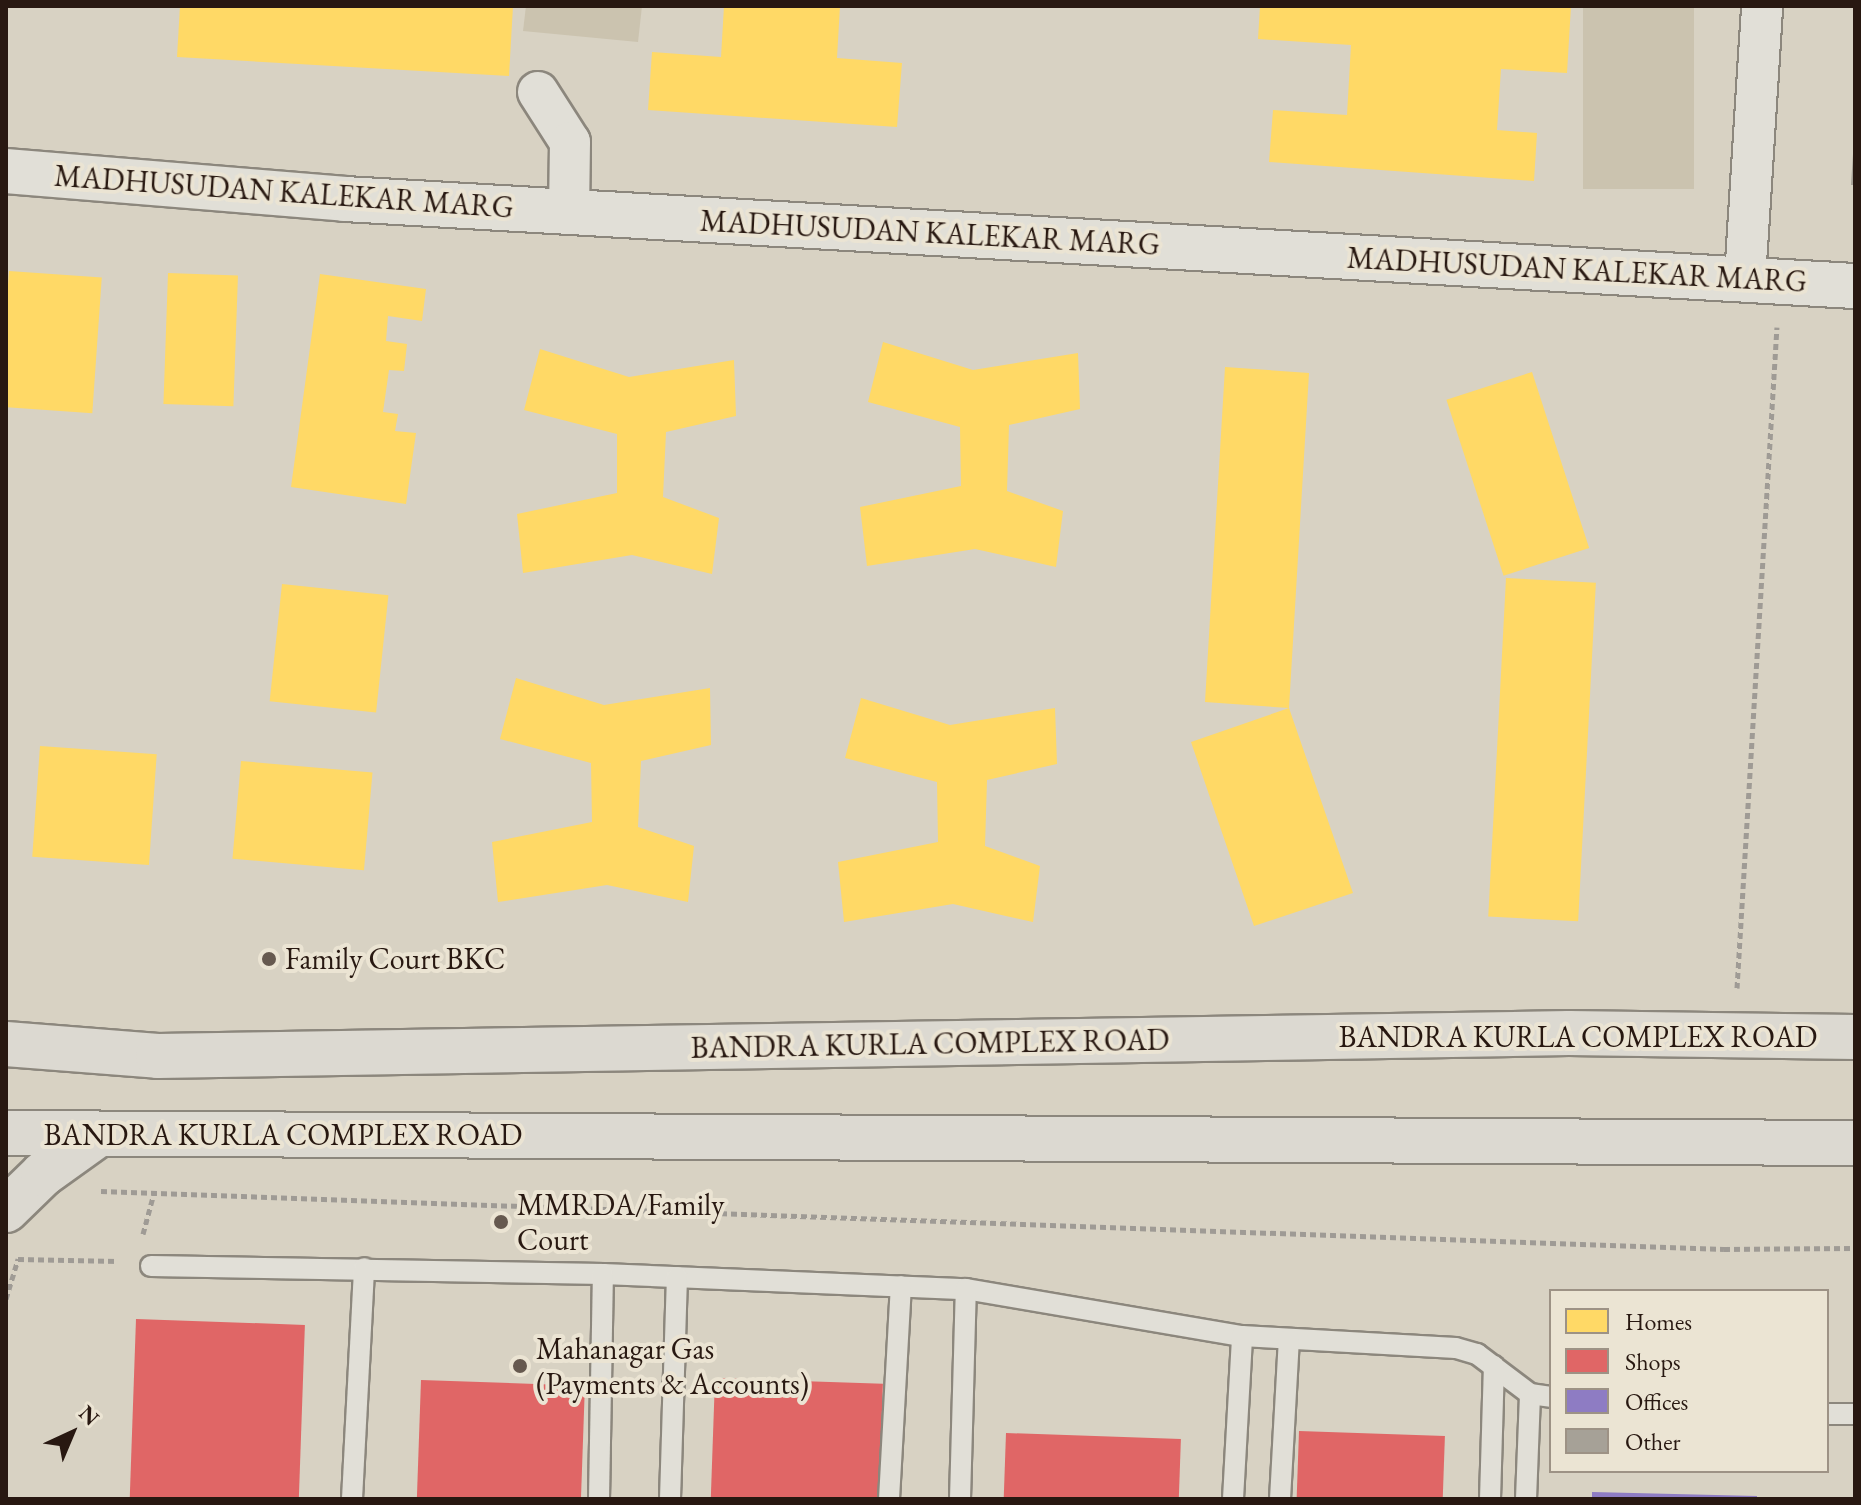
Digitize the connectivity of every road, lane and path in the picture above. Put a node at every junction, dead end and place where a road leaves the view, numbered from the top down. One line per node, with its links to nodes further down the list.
1 (1762, 6): 5 (street)
2 (538, 92): 4 (street)
3 (6, 171): 4 (street, MADHUSUDAN KALEKAR MARG)
4 (569, 212): 5 (street, MADHUSUDAN KALEKAR MARG)
5 (1762, 281): 6 (street, MADHUSUDAN KALEKAR MARG); 7 (path)
6 (1855, 286)
7 (1736, 998)
8 (1855, 1037): 9 (main road, BANDRA KURLA COMPLEX ROAD)
9 (6, 1044)
10 (6, 1133): 11 (main road, BANDRA KURLA COMPLEX ROAD)
11 (99, 1134): 12 (main road, BANDRA KURLA COMPLEX ROAD); 14 (main road)
12 (1855, 1143)
13 (154, 1193): 14 (path); 15 (path); 16 (path)
14 (16, 1199)
15 (139, 1248)
16 (1855, 1248)
17 (121, 1261): 24 (path)
18 (151, 1266): 19 (lane)
19 (364, 1268): 20 (lane); 31 (lane)
20 (603, 1274): 21 (lane); 32 (lane)
21 (677, 1277): 22 (lane); 33 (lane)
22 (901, 1286): 23 (lane); 34 (lane)
23 (966, 1289): 25 (lane); 35 (lane)
24 (6, 1299)
25 (1242, 1336): 26 (lane); 36 (lane)
26 (1289, 1339): 27 (lane); 37 (lane)
27 (1494, 1366): 28 (lane); 38 (lane)
28 (1541, 1396): 39 (lane)
29 (1829, 1414): 30 (lane)
30 (1855, 1414)
31 (352, 1499)
32 (599, 1499)
33 (670, 1499)
34 (889, 1499)
35 (960, 1499)
36 (1233, 1499)
37 (1280, 1499)
38 (1490, 1499)
39 (1526, 1499)

